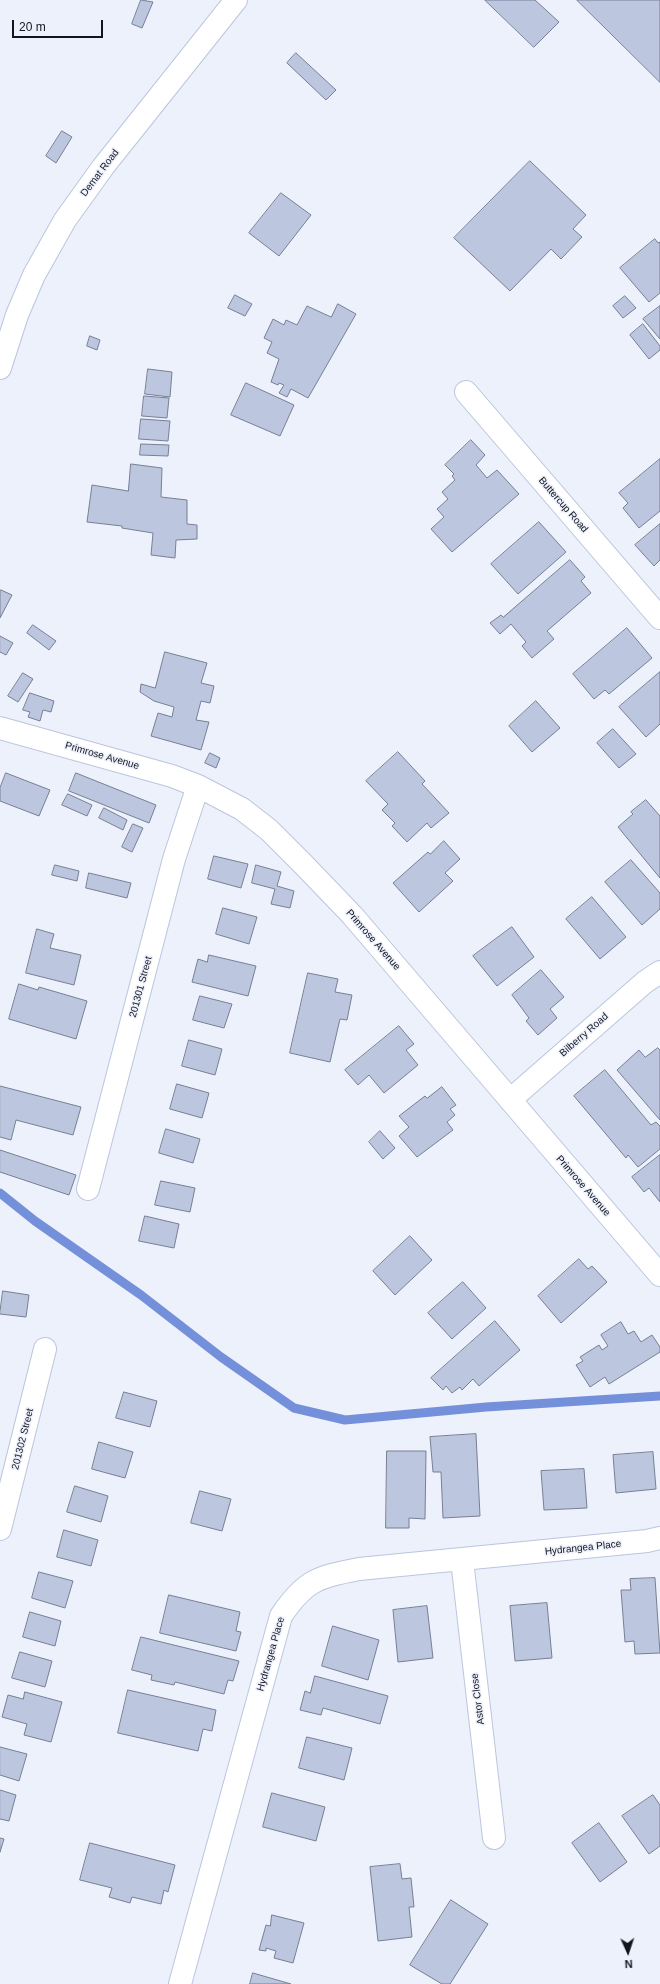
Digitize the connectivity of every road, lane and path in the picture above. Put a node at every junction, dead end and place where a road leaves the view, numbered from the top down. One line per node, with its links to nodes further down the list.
1 (236, 0): 2 (street, Demat Road)
2 (0, 368)
3 (466, 392): 4 (street, Buttercup Road)
4 (660, 618)
5 (0, 728): 6 (street, Primrose Avenue)
6 (198, 786): 8 (street, Primrose Avenue); 9 (street, 201301 Street)
7 (660, 972): 8 (street, Bilberry Road)
8 (510, 1100): 10 (street, Primrose Avenue)
9 (88, 1189)
10 (660, 1275)
11 (45, 1349): 12 (street, 201302 Street)
12 (0, 1529)
13 (660, 1538): 14 (street, Hydrangea Place)
14 (462, 1560): 15 (street, Astor Close); 16 (street, Hydrangea Place)
15 (494, 1838)
16 (180, 1984)

